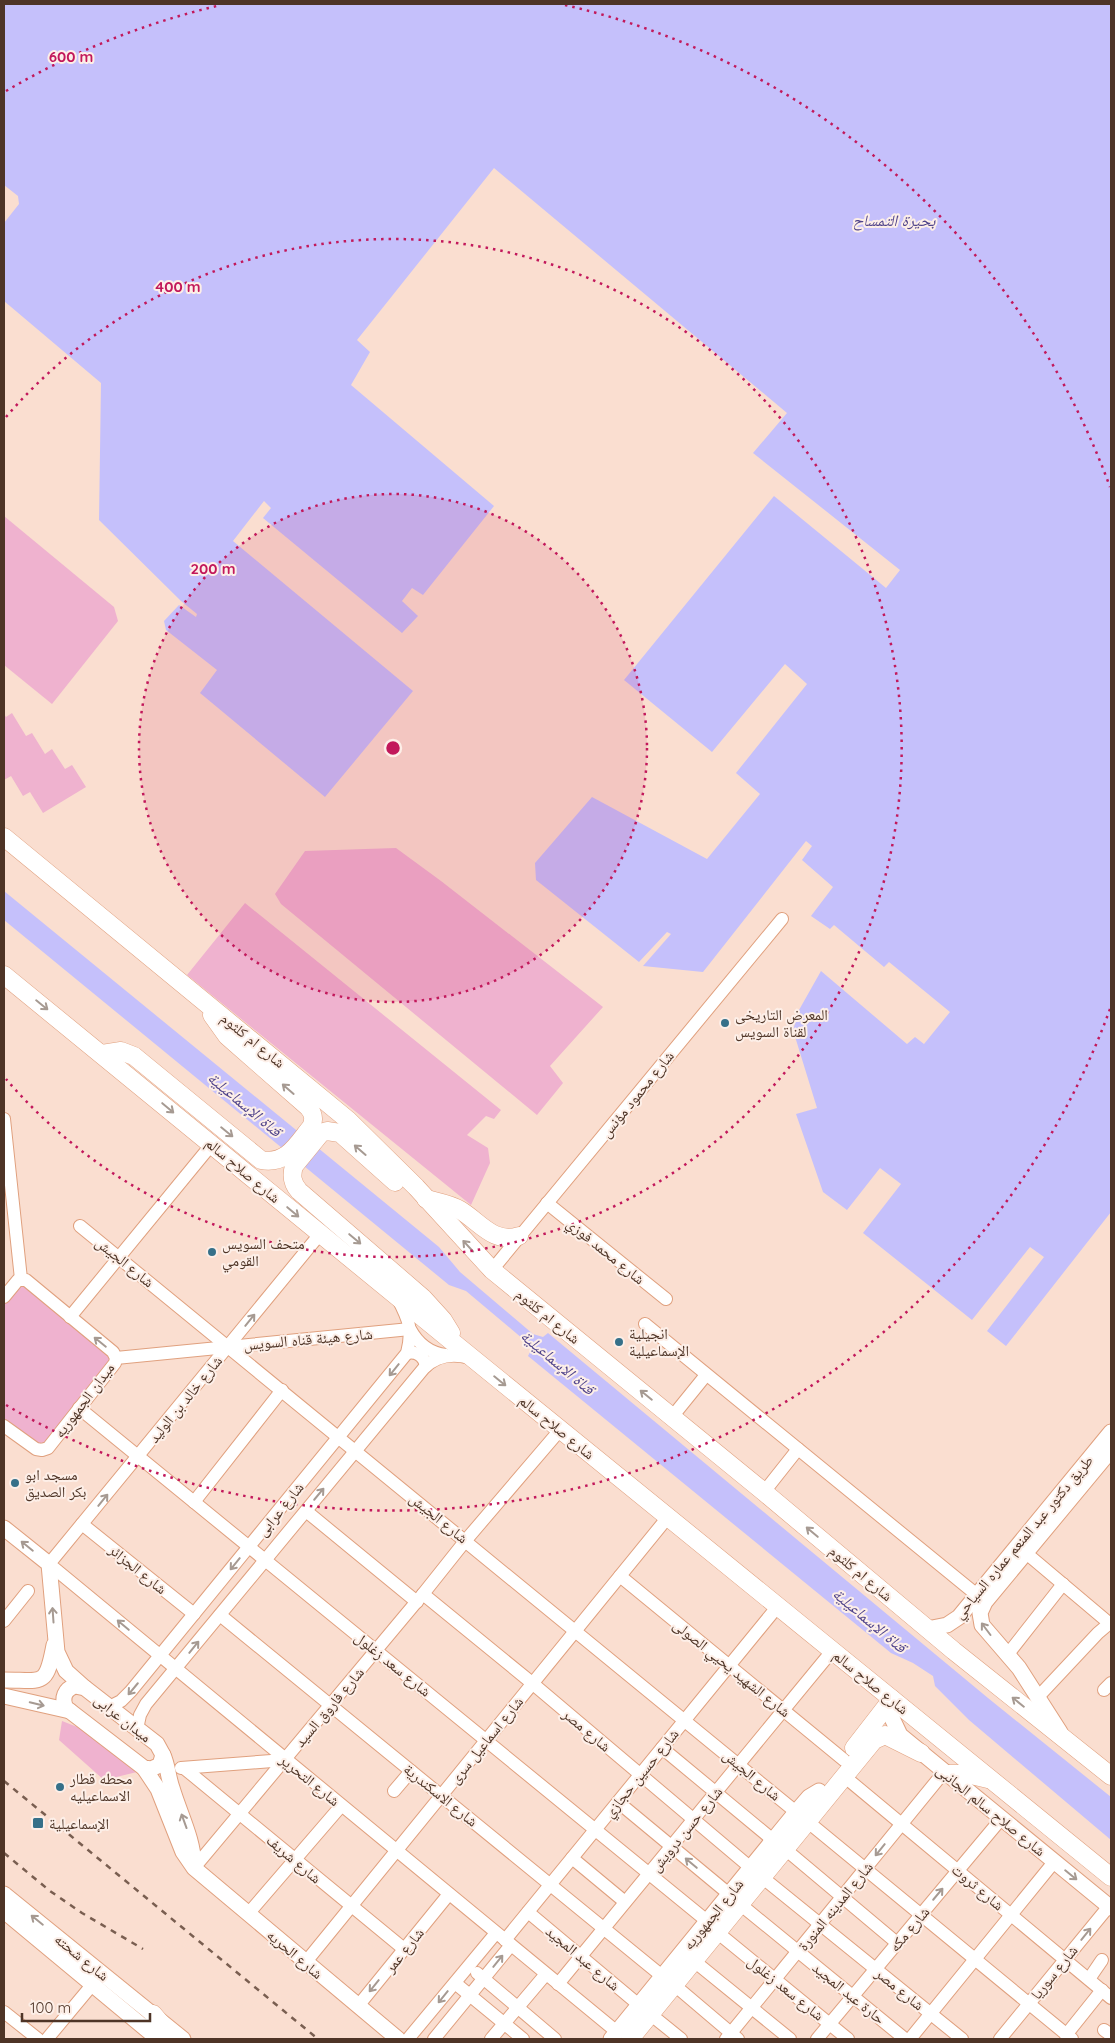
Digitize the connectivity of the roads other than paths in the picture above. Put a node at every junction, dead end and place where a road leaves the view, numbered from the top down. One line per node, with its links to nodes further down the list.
1 (4, 837): 4 (highway, شارع ام كلثوم)
2 (782, 919): 12 (street, شارع محمود مؤنس)
3 (6, 980): 5 (highway, شارع صلاح سالم, one-way to 5)
4 (207, 1003): 7 (highway, one-way to 4); 11 (highway, شارع ام كلثوم)
5 (102, 1054): 8 (highway, شارع صلاح سالم, one-way to 8); 9 (highway, one-way to 9)
6 (4, 1119): 10 (street)
7 (316, 1130): 9 (highway); 11 (highway, one-way to 7)
8 (212, 1144): 14 (highway, شارع صلاح سالم, one-way to 14); 16 (street)
9 (290, 1162): 27 (highway, one-way to 27)
10 (7, 1185): 18 (street)
11 (426, 1199): 15 (highway); 17 (highway, شارع ام كلثوم, one-way to 11)
12 (547, 1203): 15 (street, شارع محمود مؤنس); 21 (street, شارع محمد فوزي)
13 (80, 1226): 16 (street, شارع الجيش)
14 (320, 1234): 19 (highway, شارع صلاح سالم); 25 (street, شارع خالد بن الوليد, one-way to 14)
15 (519, 1236): 17 (street, شارع محمود مؤنس)
16 (119, 1258): 22 (street); 25 (street, شارع الجيش)
17 (492, 1270): 33 (highway, شارع ام كلثوم, one-way to 17)
18 (21, 1279): 20 (street); 22 (street, ميدان الجمهوريه)
19 (396, 1295): 24 (street); 27 (highway, شارع صلاح سالم)
20 (4, 1297)
21 (666, 1299)
22 (70, 1318): 28 (street, ميدان الجمهوريه, one-way to 22)
23 (645, 1324): 30 (street)
24 (410, 1329): 25 (street, شارع هيئة قناه السويس); 26 (street); 27 (street)
25 (228, 1347): 28 (street, شارع هيئة قناه السويس); 31 (street, شارع الجيش); 41 (street, شارع خالد بن الوليد)
26 (407, 1354): 29 (street); 37 (street, شارع عرابى, one-way to 37)
27 (460, 1354): 29 (street, شارع عرابى); 35 (highway, شارع صلاح سالم, one-way to 35)
28 (116, 1358): 32 (street, ميدان الجمهوريه)
29 (426, 1366): 39 (street, شارع عرابى)
30 (706, 1375): 33 (street); 38 (street)
31 (282, 1390): 37 (street, شارع الجيش); 43 (street)
32 (79, 1408): 34 (street, ميدان الجمهوريه); 41 (street, شارع سعد زغلول)
33 (672, 1417): 42 (highway, شارع ام كلثوم)
34 (4, 1426)
35 (560, 1430): 45 (highway, شارع صلاح سالم); 48 (street, شارع فاروق السيد)
36 (1111, 1432): 56 (main road, طريق دكتور عبد المنعم عماره السياحي)
37 (339, 1437): 39 (street, شارع الجيش); 49 (street, شارع عرابى)
38 (798, 1449): 42 (street); 56 (street)
39 (356, 1450): 44 (street, شارع عرابى, one-way to 39); 48 (street, شارع الجيش)
40 (1111, 1450): 50 (main road, طريق دكتور عبد المنعم عماره السياحي)
41 (138, 1456): 43 (street, شارع سعد زغلول); 46 (street, شارع خالد بن الوليد, one-way to 41)
42 (764, 1492): 63 (highway, شارع ام كلثوم, one-way to 42)
43 (194, 1502): 49 (street, شارع سعد زغلول)
44 (306, 1511): 51 (street, شارع عرابى); 57 (street, شارع مصر)
45 (668, 1517): 53 (street, شارع اسماعيل سرى); 58 (highway, شارع صلاح سالم)
46 (82, 1524): 52 (street, شارع خالد بن الوليد); 59 (street, شارع الجزائر)
47 (4, 1528): 52 (main road, شارع التحرير, one-way to 47)
48 (466, 1540): 57 (street, شارع فاروق السيد); 64 (street, شارع الجيش)
49 (249, 1547): 51 (street, شارع سعد زغلول); 59 (street, شارع عرابى, one-way to 59)
50 (1026, 1553): 54 (street); 68 (main road, طريق دكتور عبد المنعم عماره السياحي, one-way to 50)
51 (265, 1560): 60 (street, شارع عرابى); 66 (street, شارع سعد زغلول)
52 (49, 1564): 65 (main road, one-way to 52); 69 (street, شارع التحرير, one-way to 52)
53 (620, 1576): 64 (street, شارع اسماعيل سرى); 70 (street, شارع الشهيد يحيي الصولى)
54 (1063, 1584): 62 (street); 68 (street)
55 (28, 1591): 61 (street)
56 (977, 1595): 63 (main road, طريق دكتور عبد المنعم عماره السياحي)
57 (420, 1598): 66 (street, شارع فاروق السيد); 73 (street, شارع مصر)
58 (778, 1606): 67 (highway, شارع صلاح سالم); 70 (street, شارع حسين حجازي)
59 (194, 1614): 69 (street, شارع عرابى)
60 (220, 1615): 71 (street, شارع عرابى, one-way to 60); 78 (street, شارع الاسكندرية)
61 (4, 1619)
62 (1110, 1623): 76 (street)
63 (927, 1629): 85 (highway, شارع ام كلثوم, one-way to 63)
64 (576, 1630): 73 (street, شارع اسماعيل سرى); 82 (street, شارع الجيش)
65 (55, 1641): 72 (main road); 74 (main road)
66 (376, 1651): 78 (street, شارع فاروق السيد); 84 (street, شارع سعد زغلول)
67 (832, 1651): 77 (highway, شارع صلاح سالم); 80 (street, شارع حسن درويش)
68 (1008, 1654): 76 (main road, طريق دكتور عبد المنعم عماره السياحي)
69 (160, 1656): 71 (street, شارع التحرير); 79 (street, شارع عرابى, one-way to 79)
70 (729, 1666): 80 (street, شارع الشهيد يحيي الصولى); 82 (street, شارع حسين حجازي)
71 (175, 1669): 83 (street, شارع عرابى); 88 (street, شارع التحرير)
72 (4, 1680)
73 (532, 1683): 84 (street, شارع اسماعيل سرى); 96 (street, شارع مصر)
74 (84, 1688): 79 (main road, ميدان عرابى); 81 (main road, ميدان عرابى)
75 (4, 1696): 81 (main road, one-way to 81)
76 (1038, 1697): 85 (main road, طريق دكتور عبد المنعم عماره السياحي)
77 (892, 1699): 87 (main road, شارع صلاح سالم الجانبى); 93 (highway, شارع الجمهوريه); 98 (highway, شارع صلاح سالم)
78 (331, 1706): 88 (street, شارع فاروق السيد); 94 (street, شارع الاسكندرية)
79 (109, 1707): 83 (main road, ميدان عرابى)
80 (783, 1710): 90 (street, شارع حسن درويش); 93 (street, شارع الشهيد يحيي الصولى)
81 (70, 1711): 91 (main road, ميدان عرابى)
82 (685, 1720): 86 (street, شارع حسين حجازي); 90 (street, شارع الجيش)
83 (137, 1729): 89 (main road, ميدان عرابى)
84 (486, 1740): 102 (street, شارع اسماعيل سرى); 111 (street, شارع سعد زغلول)
85 (1064, 1740): 97 (highway, شارع ام كلثوم)
86 (662, 1748): 96 (street, شارع حسين حجازي); 100 (street)
87 (921, 1753): 93 (highway, شارع الجمهوريه); 95 (main road, شارع صلاح سالم الجانبى)
88 (285, 1760): 92 (street); 104 (street, شارع التحرير); 106 (street, شارع فاروق السيد)
89 (166, 1762): 91 (main road, ميدان عرابى); 92 (street); 119 (main road, one-way to 89)
90 (739, 1764): 100 (street, شارع حسن درويش); 105 (street, شارع الجيش)
91 (144, 1768): 119 (main road, شارع الحريه)
92 (184, 1768): 106 (street, شارع شريف)
93 (844, 1768): 101 (highway, شارع الجمهوريه); 109 (street, شارع ثروت)
94 (411, 1771): 99 (street); 102 (street, شارع الاسكندرية)
95 (946, 1773): 98 (highway); 107 (main road, شارع صلاح سالم الجانبى); 109 (street, شارع المدينه المنورة)
96 (640, 1775): 103 (street, شارع حسين حجازي); 108 (street, شارع مصر)
97 (1111, 1776)
98 (994, 1782): 124 (highway, شارع صلاح سالم)
99 (394, 1791)
100 (716, 1793): 108 (street, شارع حسن درويش); 112 (street)
101 (823, 1794): 105 (main road, شارع الجمهوريه); 110 (main road, شارع الجمهوريه); 178 (highway, شارع الجمهوريه)
102 (441, 1795): 114 (street, شارع اسماعيل سرى); 126 (street, شارع الاسكندرية)
103 (618, 1802): 111 (street, شارع حسين حجازي); 113 (street)
104 (341, 1806): 114 (street, شارع التحرير); 117 (street)
105 (796, 1812): 112 (main road, شارع الجمهوريه)
106 (239, 1813): 117 (street, شارع شريف); 119 (street, شارع فاروق السيد)
107 (1001, 1818): 118 (main road, شارع صلاح سالم الجانبى); 122 (street, شارع مكه)
108 (693, 1820): 113 (street, شارع حسن درويش); 120 (street, شارع مصر)
109 (902, 1824): 121 (street, شارع المدينه المنورة, one-way to 121); 122 (street, شارع ثروت)
110 (813, 1826): 115 (main road, شارع الجمهوريه); 121 (street)
111 (595, 1829): 116 (street, شارع حسين حجازي); 123 (street, شارع سعد زغلول)
112 (773, 1840): 120 (main road, شارع الجمهوريه)
113 (671, 1846): 123 (street, شارع حسن درويش); 128 (street, one-way to 113)
114 (396, 1851): 127 (street, شارع التحرير); 132 (street, شارع اسماعيل سرى)
115 (791, 1854): 125 (main road, شارع الجمهوريه); 129 (street)
116 (572, 1858): 126 (street, شارع حسين حجازي); 130 (street)
117 (295, 1859): 132 (street, شارع شريف); 136 (street)
118 (1054, 1862): 133 (main road, شارع صلاح سالم الجانبى, one-way to 133); 138 (street)
119 (194, 1868): 136 (main road, شارع الحريه)
120 (751, 1868): 128 (main road, شارع الجمهوريه)
121 (865, 1869): 129 (street, شارع المدينه المنورة); 137 (street)
122 (958, 1871): 137 (street, شارع مكه, one-way to 122); 138 (street, شارع ثروت)
123 (649, 1873): 130 (street, شارع حسن درويش); 139 (street, شارع سعد زغلول)
124 (1111, 1877)
125 (768, 1882): 134 (main road, شارع الجمهوريه); 140 (street, شارع مصر)
126 (550, 1884): 135 (street, شارع حسين حجازي); 141 (street, شارع الاسكندرية)
127 (449, 1894): 143 (street, شارع التحرير); 145 (street, شارع عمر)
128 (729, 1894): 139 (main road, شارع الجمهوريه)
129 (842, 1897): 140 (street, شارع المدينه المنورة); 144 (street)
130 (625, 1902): 141 (street, شارع حسن درويش)
131 (6, 1904): 162 (main road, شارع شحته); 173 (main road, شارع شحته, one-way to 131)
132 (351, 1906): 145 (street, شارع شريف); 151 (street, شارع اسماعيل سرى)
133 (1110, 1907): 148 (street, شارع سوريا, one-way to 133)
134 (746, 1910): 142 (main road, شارع الجمهوريه); 146 (street, حارة عبد المجيد)
135 (528, 1912): 143 (street, شارع حسين حجازي); 147 (street, شارع عبد المجيد)
136 (248, 1914): 151 (main road, شارع الحريه)
137 (921, 1915): 144 (street, شارع مكه); 149 (street)
138 (1011, 1915): 148 (street, شارع ثروت); 149 (street)
139 (707, 1921): 156 (main road, شارع الجمهوريه)
140 (820, 1924): 146 (street, شارع المدينه المنورة); 154 (street, شارع مصر)
141 (604, 1928): 147 (street, شارع حسن درويش); 156 (street, شارع الاسكندرية)
142 (723, 1937): 152 (main road, شارع الجمهوريه); 158 (street, شارع سعد زغلول)
143 (504, 1939): 153 (street, شارع حسين حجازي); 155 (street, شارع التحرير); 157 (street, شارع حسين حجازي, one-way to 143)
144 (897, 1943): 154 (street, شارع مكه)
145 (404, 1949): 169 (street, شارع عمر, one-way to 169)
146 (798, 1952): 158 (street, شارع المدينه المنورة); 166 (street, حارة عبد المجيد)
147 (581, 1956): 161 (street, شارع حسن درويش); 168 (street, شارع عبد المجيد)
148 (1065, 1959): 159 (street, شارع ثروت); 167 (street, شارع سوريا)
149 (975, 1960): 167 (street); 174 (street)
150 (1102, 1960): 159 (street)
151 (305, 1963): 169 (main road, شارع الحريه)
152 (699, 1965): 163 (main road, شارع الجمهوريه); 171 (street)
153 (468, 1966): 157 (street); 160 (street, شارع حسين حجازي)
154 (876, 1969): 166 (street, شارع مكه); 174 (street, شارع مصر)
155 (546, 1974): 161 (street, شارع التحرير); 170 (street)
156 (662, 1976): 168 (main road, شارع الجمهوريه)
157 (483, 1978): 165 (street, شارع حسين حجازي); 170 (street)
158 (775, 1979): 171 (street, شارع المدينه المنورة); 177 (street, شارع سعد زغلول)
159 (1089, 1979): 164 (street, شارع ثروت)
160 (455, 1983): 165 (street); 188 (street, شارع حسين حجازي, one-way to 188)
161 (558, 1984): 178 (street, شارع التحرير)
162 (92, 1985): 183 (street); 184 (main road, شارع شحته)
163 (679, 1989): 175 (main road, شارع الجمهوريه); 179 (street)
164 (1107, 1994): 181 (street)
165 (470, 1995): 176 (street); 189 (street, شارع حسين حجازي)
166 (853, 1997): 177 (street, شارع مكه); 198 (street, حارة عبد المجيد)
167 (1029, 2004): 180 (street, شارع سوريا); 181 (street)
168 (639, 2005): 178 (main road, شارع الجمهوريه)
169 (358, 2006): 187 (main road, شارع الحريه)
170 (518, 2008): 176 (street); 192 (street)
171 (752, 2008): 179 (street, شارع المدينه المنورة); 195 (street)
172 (4, 2012): 182 (street)
173 (153, 2014): 185 (highway); 186 (main road, شارع شحته)
174 (931, 2014): 199 (street); 200 (street, شارع مصر)
175 (655, 2018): 193 (main road, شارع الجمهوريه); 194 (street)
176 (504, 2024): 190 (street); 191 (street)
177 (830, 2024): 196 (street, شارع مكه); 197 (street, شارع سعد زغلول)
178 (619, 2037)
179 (732, 2037)
180 (1005, 2037)
181 (1069, 2037)
182 (38, 2039)
183 (46, 2039)
184 (158, 2039)
185 (174, 2039)
186 (183, 2039)
187 (398, 2039)
188 (408, 2039)
189 (434, 2039)
190 (492, 2039)
191 (523, 2039)
192 (555, 2039)
193 (637, 2039)
194 (681, 2039)
195 (790, 2039)
196 (817, 2039)
197 (848, 2039)
198 (905, 2039)
199 (910, 2039)
200 (962, 2039)

